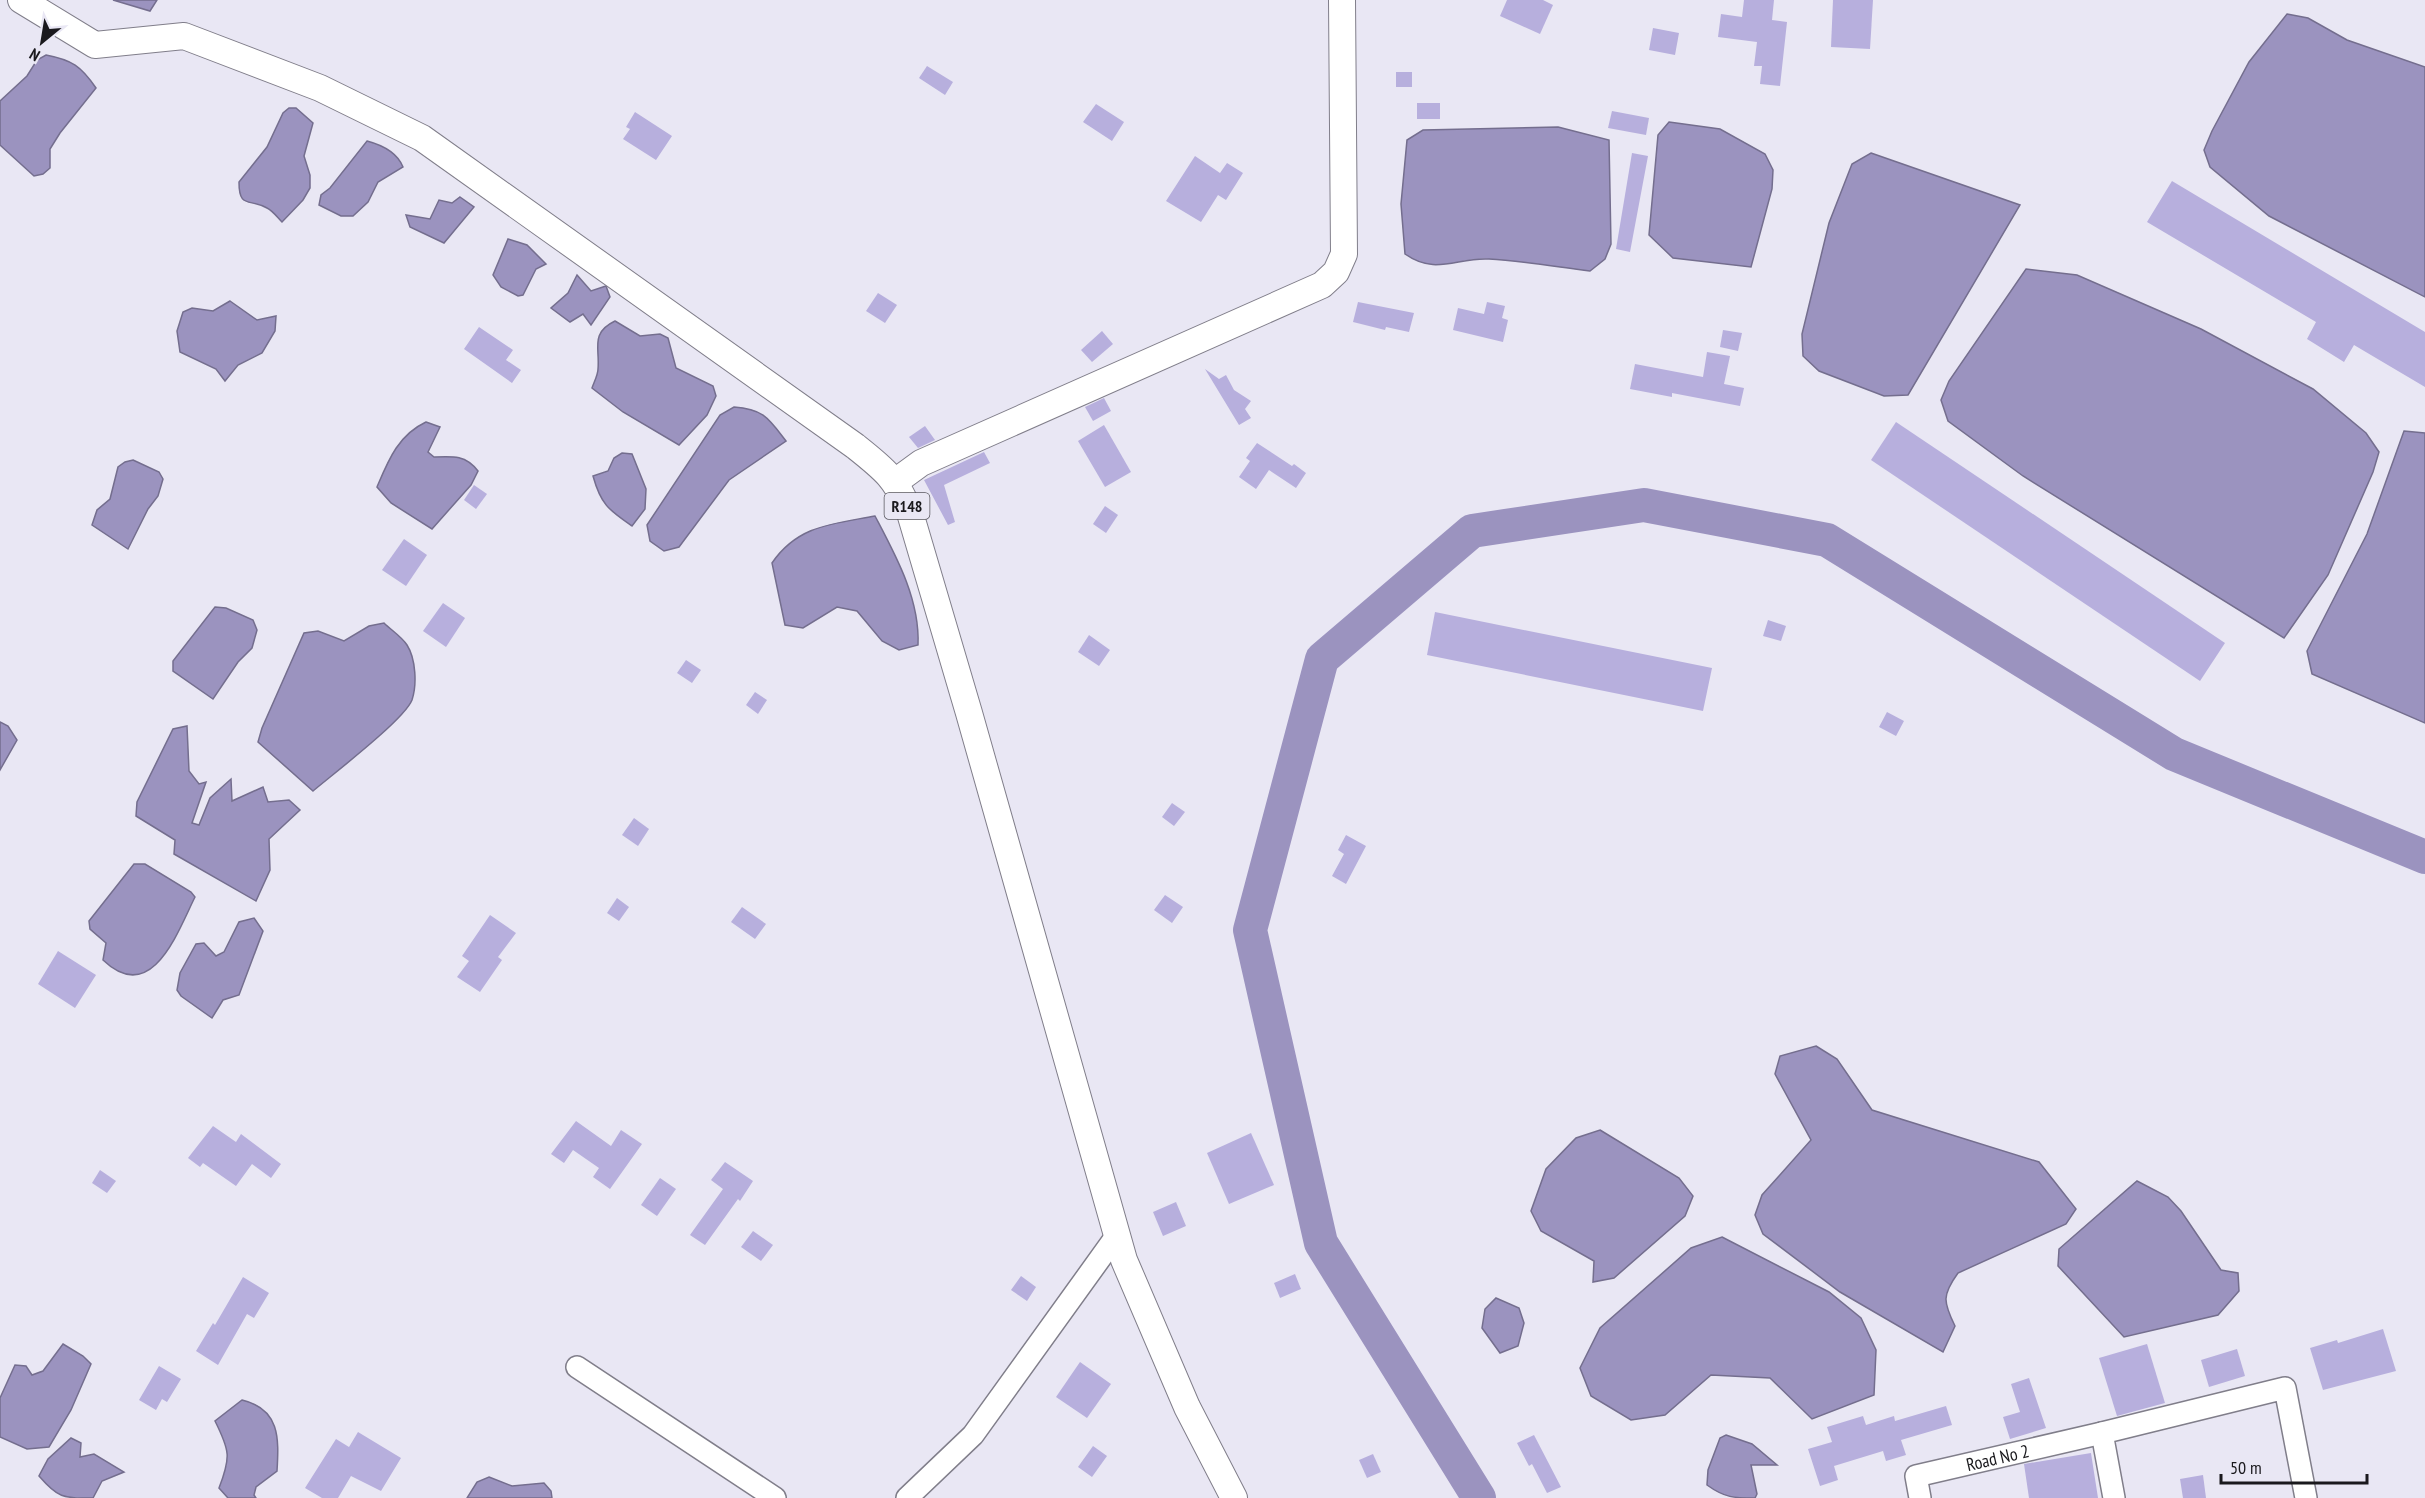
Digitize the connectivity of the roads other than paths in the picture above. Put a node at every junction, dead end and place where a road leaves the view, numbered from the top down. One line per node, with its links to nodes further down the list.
1 (21, 0): 3 (main road, R148)
2 (1342, 0): 3 (main road)
3 (895, 482): 4 (main road, R148)
4 (1117, 1235): 8 (street); 9 (main road, R148)
5 (578, 1367): 7 (street)
6 (2102, 1433): 10 (street, Road No 2); 11 (street); 12 (street)
7 (775, 1498)
8 (907, 1498)
9 (1234, 1498)
10 (1920, 1498)
11 (2115, 1498)
12 (2306, 1498)

